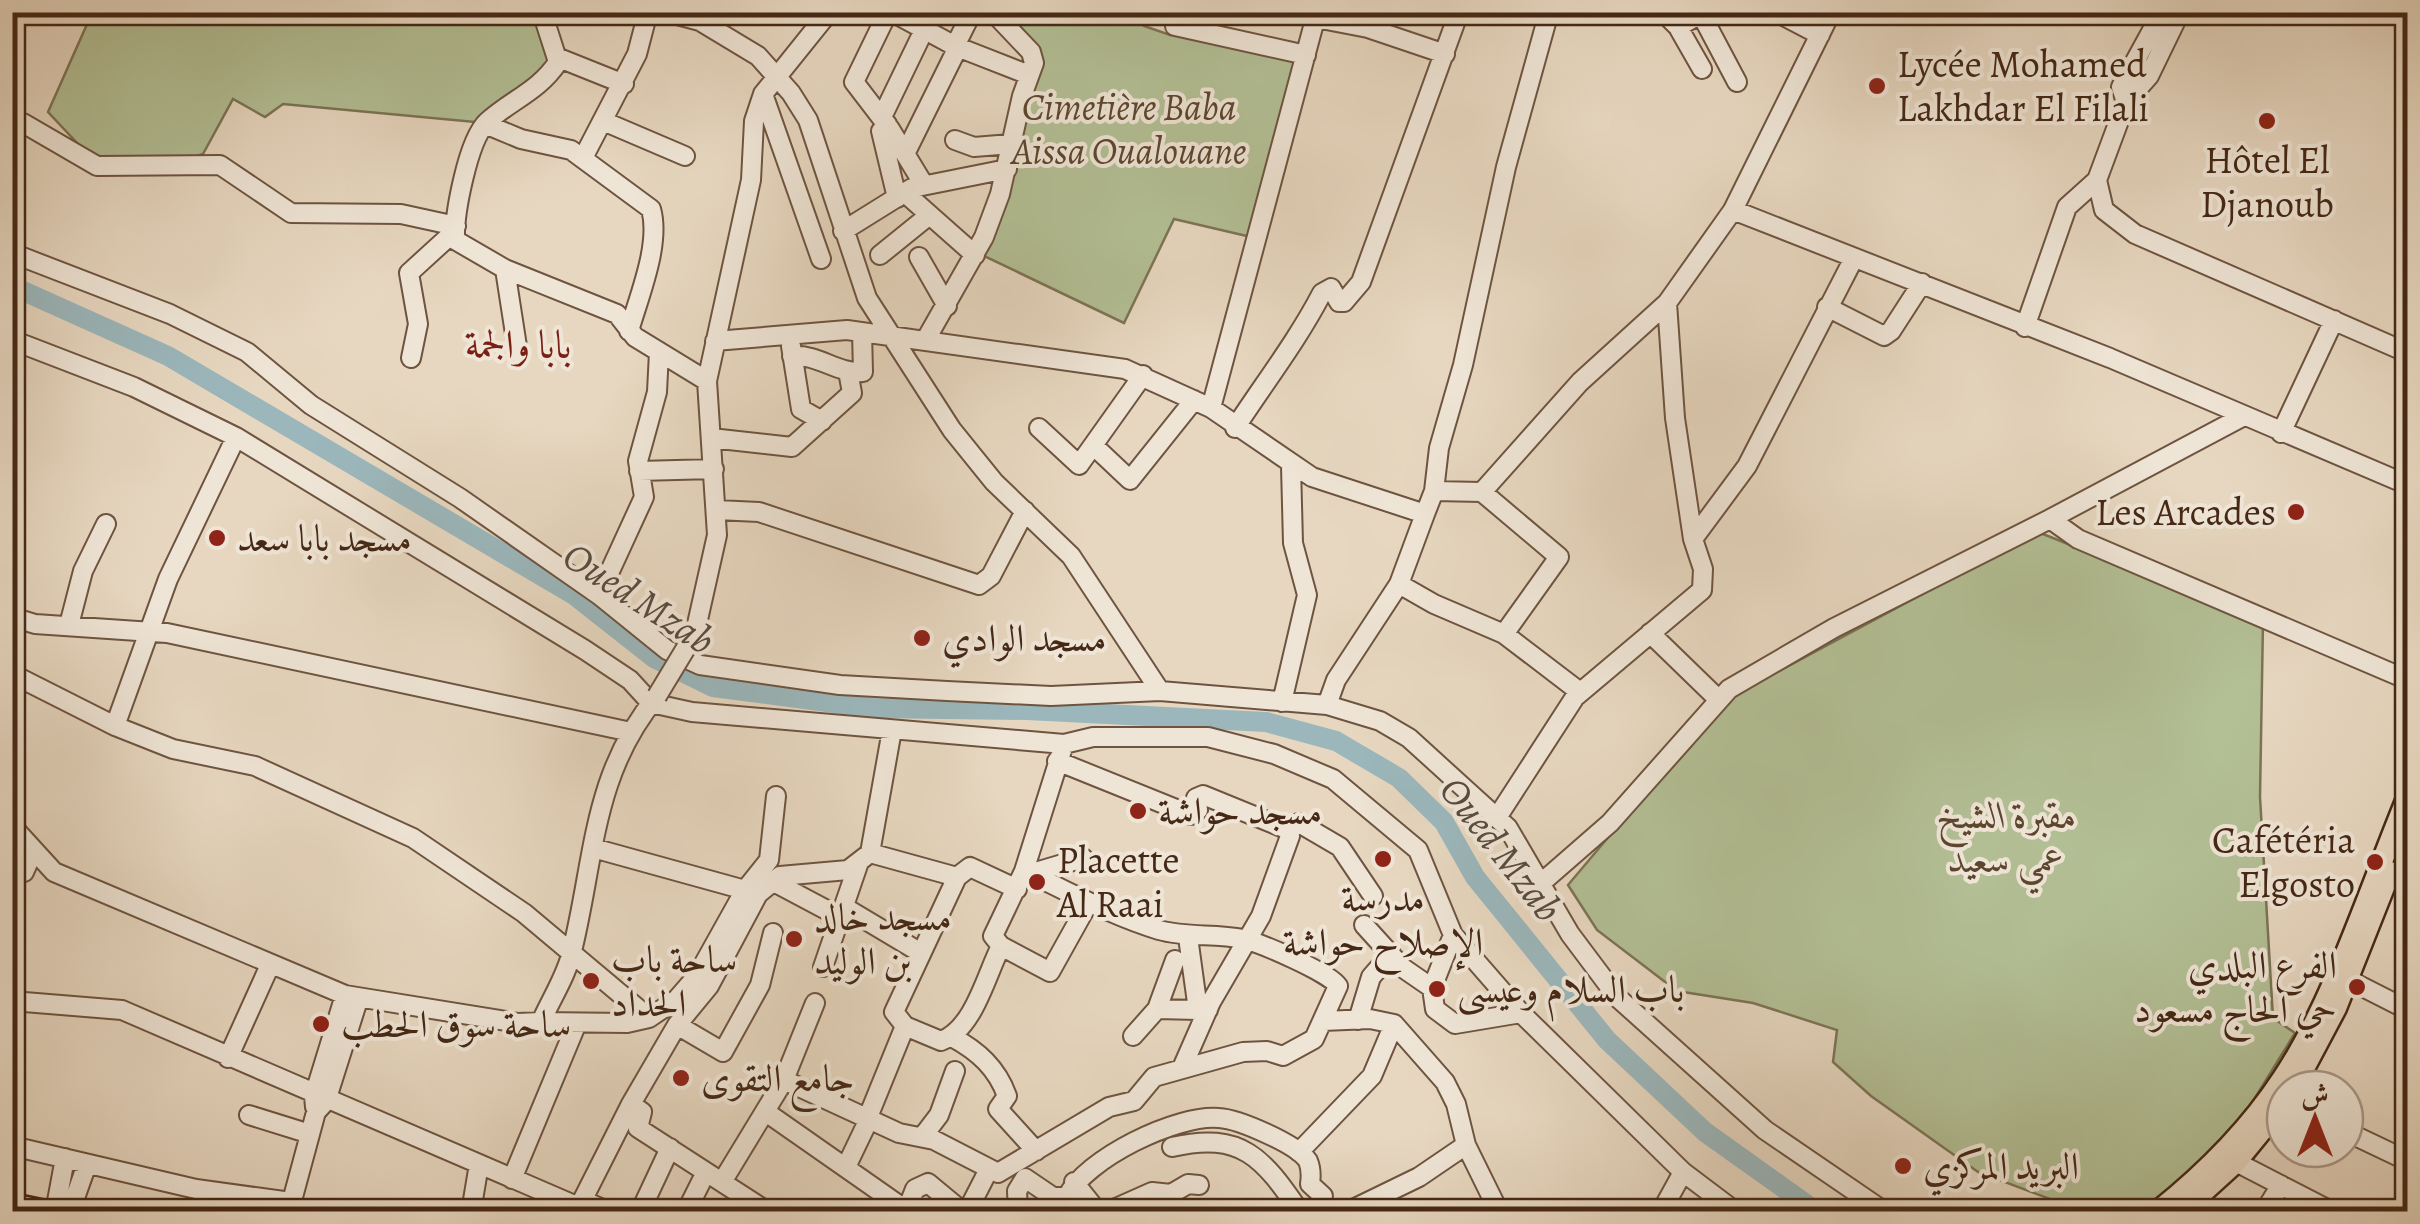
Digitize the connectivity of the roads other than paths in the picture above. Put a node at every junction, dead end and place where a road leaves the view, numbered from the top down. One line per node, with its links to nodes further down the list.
1 (542, 12): 24 (street)
2 (648, 12): 29 (street)
3 (666, 12): 26 (street)
4 (890, 12): 19 (street); 32 (street)
5 (972, 12): 21 (street)
6 (992, 12): 27 (street)
7 (1174, 12): 23 (street)
8 (1459, 12): 22 (street)
9 (1549, 12): 90 (street)
10 (1663, 12): 18 (street)
11 (1776, 12): 20 (street)
12 (1831, 12): 20 (street)
13 (2162, 12): 31 (street)
14 (2180, 12): 31 (street)
15 (829, 13): 26 (street)
16 (1702, 13): 18 (street); 28 (street)
17 (1317, 15): 22 (street); 23 (street)
18 (1678, 27): 25 (street)
19 (924, 30): 21 (street); 32 (street)
20 (1820, 35): 45 (street)
21 (956, 46): 27 (street); 38 (street)
22 (1444, 54): 81 (street)
23 (1306, 55): 77 (street)
24 (558, 58): 29 (street); 34 (street)
25 (1702, 70)
26 (777, 74): 30 (street); 48 (street)
27 (1029, 75): 37 (street)
28 (1737, 82)
29 (624, 84): 33 (street)
30 (762, 94): 54 (street); 67 (street)
31 (2126, 102): 42 (street)
32 (885, 120): 38 (street); 44 (street)
33 (603, 121): 39 (street); 40 (street)
34 (485, 124): 40 (street); 47 (street)
35 (12, 126): 47 (street)
36 (955, 140): 37 (street)
37 (1012, 144): 41 (street)
38 (906, 154): 43 (street)
39 (685, 156)
40 (583, 158): 62 (street)
41 (1007, 169): 43 (street); 51 (street)
42 (2096, 180): 60 (street); 61 (street)
43 (924, 185): 44 (street)
44 (901, 195): 46 (street); 48 (street)
45 (1733, 210): 53 (street); 57 (street)
46 (927, 216): 50 (street); 51 (street)
47 (455, 228): 55 (street); 73 (street)
48 (843, 231): 64 (street)
49 (12, 253): 99 (street)
50 (880, 255)
51 (975, 255): 58 (street)
52 (919, 258): 58 (street)
53 (1854, 258): 56 (street); 59 (street)
54 (821, 259)
55 (505, 269): 62 (street); 71 (street)
56 (1922, 283): 59 (street); 61 (street)
57 (1666, 304): 91 (street); 97 (street)
58 (947, 306): 68 (street)
59 (1827, 307): 97 (street)
60 (2334, 320): 70 (street); 82 (street)
61 (2025, 327): 78 (street)
62 (630, 331): 69 (street)
63 (862, 332): 64 (street); 65 (street); 74 (street)
64 (890, 334): 68 (street); 93 (street)
65 (790, 335): 67 (street); 72 (street)
66 (12, 340): 83 (street)
67 (715, 341): 76 (street)
68 (925, 341): 75 (street)
69 (659, 352): 76 (street); 88 (street)
70 (2408, 353)
71 (518, 354)
72 (792, 356): 74 (street); 79 (street)
73 (412, 358)
74 (848, 371): 79 (street)
75 (1143, 376): 77 (street); 85 (street)
76 (708, 381): 84 (street)
77 (1202, 404): 81 (street); 85 (street)
78 (2242, 416): 82 (street); 95 (street)
79 (822, 421): 84 (street)
80 (1039, 428): 85 (street)
81 (1236, 428): 86 (street)
82 (2281, 433): 89 (street)
83 (236, 437): 102 (street); 110 (street)
84 (712, 438): 87 (street)
85 (1094, 447)
86 (1291, 466): 94 (street); 111 (street)
87 (714, 469): 88 (street); 92 (street)
88 (639, 471): 99 (street)
89 (2408, 485)
90 (1434, 492): 91 (street); 94 (street)
91 (1482, 492): 104 (street)
92 (717, 510): 93 (street); 110 (street, bridge)
93 (1025, 511): 107 (street)
94 (1425, 514): 98 (street)
95 (2050, 519): 106 (street); 109 (street)
96 (106, 524): 101 (street)
97 (1692, 539): 103 (street)
98 (1399, 584): 104 (street); 112 (street)
99 (598, 595): 107 (street)
100 (12, 618): 101 (street)
101 (69, 625): 102 (street)
102 (149, 632): 113 (street); 115 (street)
103 (1650, 633): 108 (street); 109 (street)
104 (1504, 634): 108 (street)
105 (12, 674): 113 (street)
106 (2408, 680)
107 (1160, 691): 111 (street)
108 (1580, 692): 119 (street)
109 (1718, 698): 131 (street)
110 (654, 699): 114 (street); 115 (street)
111 (1282, 702): 112 (street)
112 (1327, 706): 119 (street)
113 (115, 726): 144 (street)
114 (892, 730): 116 (street); 125 (street)
115 (631, 732): 123 (street)
116 (1060, 752): 129 (street); 133 (street); 138 (street)
117 (776, 796): 132 (street)
118 (2408, 796): 148 (main road)
119 (1498, 816): 131 (street)
120 (12, 826): 124 (street)
121 (2408, 831): 148 (main road)
122 (1290, 836): 140 (street)
123 (593, 848): 132 (street); 144 (street)
124 (33, 852): 127 (street); 146 (street)
125 (864, 857): 128 (street); 130 (street); 135 (street)
126 (1083, 858): 129 (street)
127 (12, 875)
128 (957, 877): 129 (street); 142 (street)
129 (1024, 878): 134 (street); 141 (street)
130 (772, 880): 135 (street); 163 (street)
131 (1540, 884): 224 (street)
132 (745, 890): 157 (street)
133 (1373, 896)
134 (1089, 902): 139 (street); 141 (street)
135 (841, 912): 142 (street); 147 (street)
136 (1364, 925): 143 (street)
137 (772, 933): 163 (street)
138 (1453, 935): 149 (street); 156 (street)
139 (1188, 937): 140 (street); 154 (street)
140 (1244, 939): 154 (street); 159 (street)
141 (1001, 946): 166 (street)
142 (921, 953): 164 (street)
143 (1391, 954): 149 (street); 158 (street)
144 (572, 956): 157 (street); 160 (street)
145 (1176, 960): 153 (street)
146 (270, 966): 150 (street); 167 (street)
147 (823, 967)
148 (2341, 977): 155 (street); 169 (main road); 201 (main road)
149 (1432, 988): 156 (street)
150 (352, 998): 160 (street); 172 (street)
151 (12, 1001): 167 (street)
152 (815, 1003): 171 (street)
153 (1157, 1009): 154 (street); 165 (street)
154 (1203, 1010): 168 (street)
155 (2408, 1010)
156 (1520, 1012): 194 (street)
157 (649, 1018): 161 (street)
158 (1358, 1020): 159 (street); 162 (street)
159 (1323, 1021): 168 (street)
160 (541, 1022): 161 (street)
161 (577, 1023): 196 (street)
162 (1394, 1024): 181 (street); 186 (street)
163 (677, 1025): 173 (street)
164 (905, 1026): 166 (street); 176 (street)
165 (1132, 1036)
166 (952, 1037): 185 (street)
167 (228, 1058): 172 (street)
168 (1182, 1068): 185 (street)
169 (2302, 1069)
170 (955, 1072): 179 (street)
171 (784, 1080): 174 (street); 176 (street)
172 (319, 1103): 178 (street); 191 (street)
173 (631, 1104): 184 (street); 204 (street)
174 (766, 1112): 192 (street); 195 (street)
175 (249, 1115): 178 (street)
176 (869, 1117): 179 (street); 192 (street)
177 (2265, 1126): 189 (main road)
178 (310, 1134): 206 (street)
179 (922, 1136): 193 (street)
180 (2365, 1141): 188 (street)
181 (1466, 1145): 207 (street); 221 (street)
182 (12, 1146): 187 (street)
183 (1172, 1147): 220 (street)
184 (670, 1148): 195 (street); 213 (street)
185 (1036, 1152): 193 (street)
186 (1299, 1152): 197 (street); 200 (street)
187 (65, 1158): 190 (street); 208 (street)
188 (2408, 1161)
189 (2236, 1162): 199 (street); 201 (main road)
190 (87, 1164): 203 (street); 210 (street)
191 (479, 1164): 196 (street); 211 (street)
192 (846, 1167): 209 (street)
193 (988, 1171): 216 (street)
194 (1683, 1172): 222 (street); 223 (street)
195 (714, 1177): 214 (street); 215 (street)
196 (512, 1179): 204 (street)
197 (1074, 1182): 217 (street); 218 (street)
198 (1199, 1185): 205 (street)
199 (2282, 1185): 227 (street); 228 (street)
200 (1323, 1196)
201 (2187, 1200): 225 (main road); 226 (street)
202 (12, 1204): 208 (main road)
203 (242, 1204): 206 (street)
204 (580, 1206): 212 (street)
205 (1136, 1206): 219 (street)
206 (290, 1207)
207 (1494, 1210)
208 (46, 1211)
209 (906, 1211): 216 (street)
210 (70, 1212)
211 (471, 1212)
212 (610, 1212)
213 (640, 1212)
214 (686, 1212)
215 (768, 1212)
216 (965, 1212)
217 (1018, 1212)
218 (1098, 1212)
219 (1106, 1212)
220 (1300, 1212)
221 (1346, 1212)
222 (1661, 1212)
223 (1736, 1212)
224 (1885, 1212)
225 (2157, 1212)
226 (2215, 1212)
227 (2264, 1212)
228 (2333, 1212)

